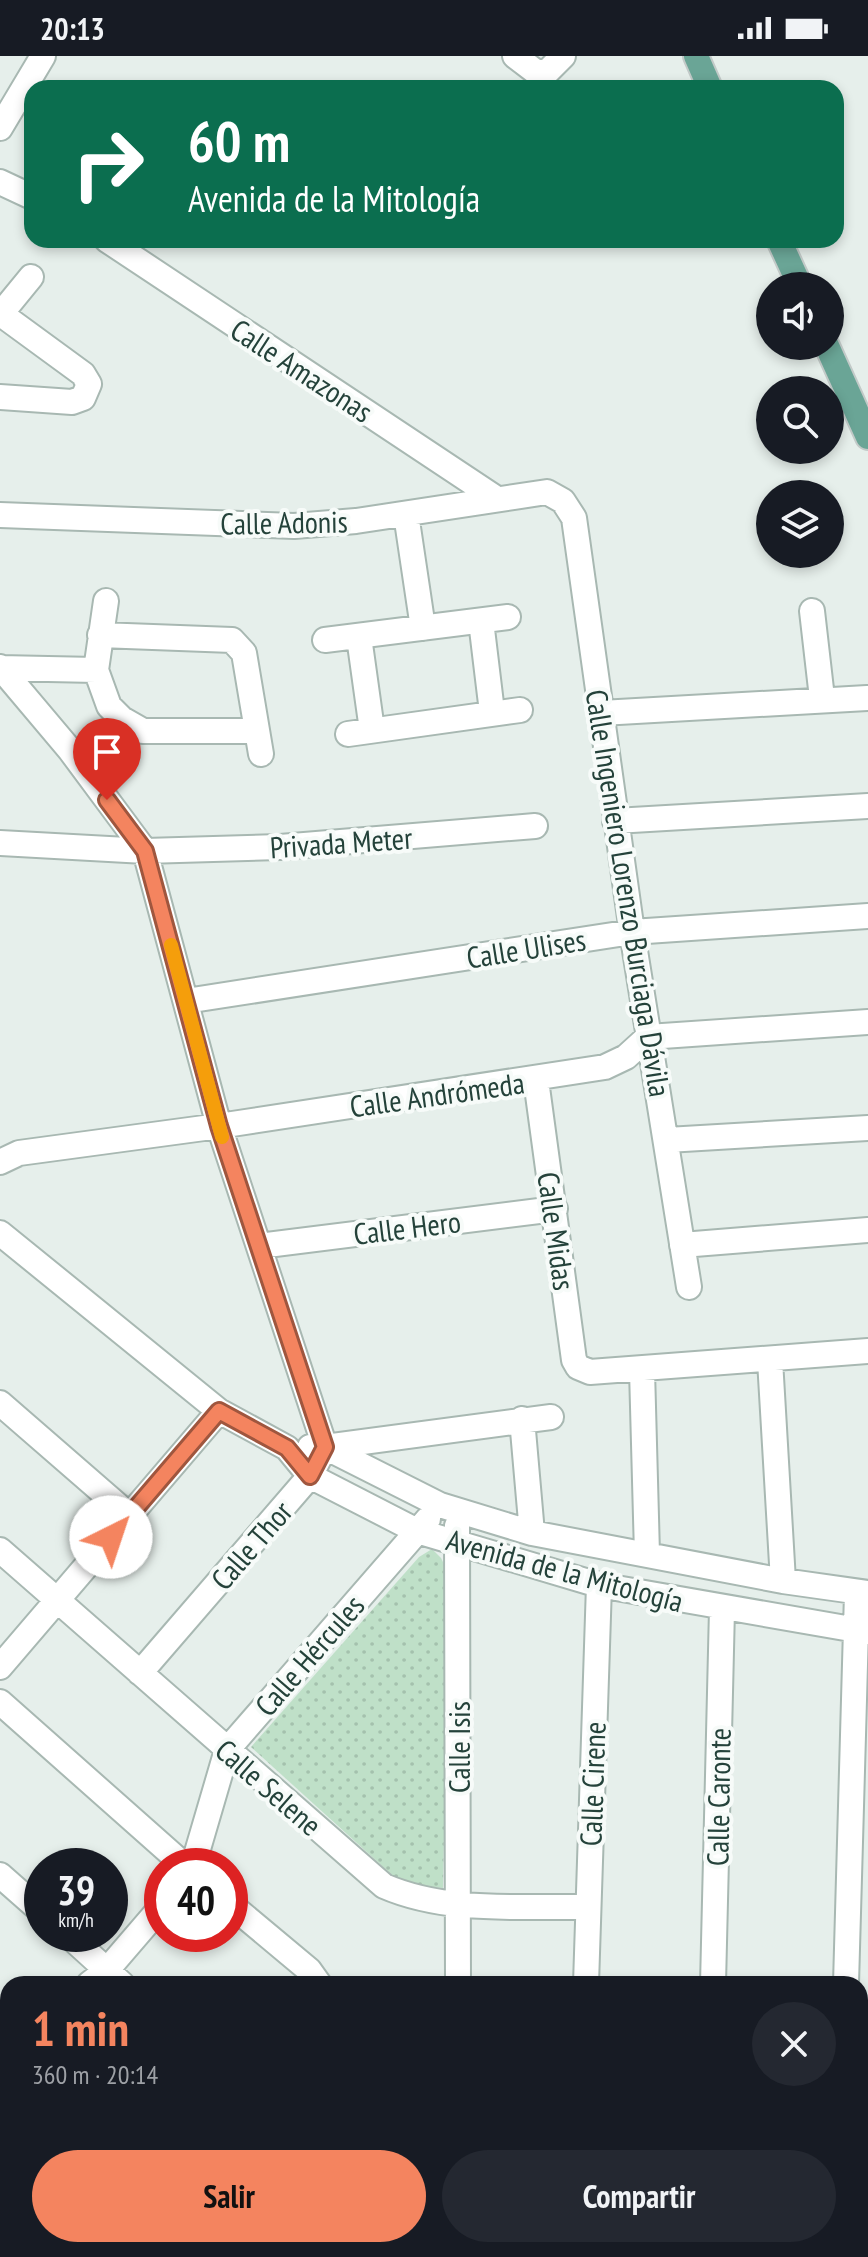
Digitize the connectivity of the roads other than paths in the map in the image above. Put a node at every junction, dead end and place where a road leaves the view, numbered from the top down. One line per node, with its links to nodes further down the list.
1 (43, 56): 5 (street)
2 (515, 56): 3 (street)
3 (563, 56)
4 (696, 56): 6 (main road)
5 (29, 80)
6 (706, 80)
7 (24, 88): 8 (street)
8 (0, 128)
9 (0, 182): 10 (street)
10 (24, 193)
11 (119, 248): 19 (street, Calle Amazonas)
12 (783, 248): 13 (main road)
13 (794, 272)
14 (31, 277): 15 (street)
15 (0, 314): 17 (street)
16 (833, 360): 18 (main road)
17 (0, 397)
18 (868, 437)
19 (497, 499): 20 (street, Calle Adonis); 21 (street, Calle Adonis)
20 (563, 501): 38 (street, Calle Ingeniero Lorenzo Burciaga Dávila)
21 (406, 514): 22 (street, Calle Adonis); 27 (street)
22 (0, 515)
23 (106, 601): 28 (street)
24 (812, 611): 34 (street)
25 (508, 617): 26 (street)
26 (481, 621): 27 (street); 37 (street)
27 (423, 628): 29 (street)
28 (100, 635): 32 (street); 32 (street)
29 (359, 637): 30 (street); 37 (street)
30 (325, 640)
31 (0, 667): 32 (street); 43 (street)
32 (96, 670)
33 (868, 689): 35 (street)
34 (822, 698): 35 (street); 38 (street)
35 (868, 700)
36 (520, 710): 37 (street)
37 (492, 712)
38 (601, 713): 40 (street, Calle Ingeniero Lorenzo Burciaga Dávila)
39 (868, 806): 40 (street)
40 (615, 821): 45 (street, Calle Ingeniero Lorenzo Burciaga Dávila)
41 (535, 826): 43 (street, Privada Meter)
42 (0, 843): 43 (street, Privada Meter)
43 (145, 851): 46 (street)
44 (868, 916): 45 (street, Calle Ulises)
45 (632, 932): 46 (street, Calle Ulises); 48 (street, Calle Ingeniero Lorenzo Burciaga Dávila)
46 (186, 1001): 50 (street)
47 (868, 1022): 48 (street)
48 (648, 1037): 49 (street, Calle Andrómeda); 52 (street, Calle Ingeniero Lorenzo Burciaga Dávila)
49 (536, 1080): 50 (street, Calle Andrómeda); 54 (street, Calle Midas)
50 (219, 1126): 53 (street, Calle Andrómeda); 58 (street)
51 (868, 1128): 52 (street)
52 (667, 1140): 57 (street, Calle Ingeniero Lorenzo Burciaga Dávila)
53 (0, 1162)
54 (555, 1209): 58 (street, Calle Hero); 62 (street, Calle Midas)
55 (868, 1230): 57 (street)
56 (0, 1234): 64 (street, Avenida de la Mitología)
57 (682, 1245): 59 (street, Calle Ingeniero Lorenzo Burciaga Dávila)
58 (259, 1246): 67 (street)
59 (689, 1287)
60 (868, 1351): 61 (street)
61 (770, 1360): 62 (street); 77 (street)
62 (642, 1370): 76 (street)
63 (0, 1403): 71 (street)
64 (219, 1411): 68 (street, Avenida de la Mitología); 71 (street)
65 (551, 1417): 66 (street)
66 (522, 1419): 67 (street); 73 (street)
67 (325, 1447): 68 (street, Avenida de la Mitología); 69 (street, Calle Thor); 70 (street, Avenida de la Mitología)
68 (287, 1448): 69 (street, Avenida de la Mitología)
69 (310, 1476): 72 (street, Avenida de la Mitología); 84 (street, Calle Thor)
70 (449, 1508): 72 (street, Calle Hércules); 73 (street, Avenida de la Mitología); 74 (street, Calle Isis)
71 (130, 1516): 80 (street)
72 (417, 1531): 74 (street, Avenida de la Mitología); 86 (street, Calle Hércules)
73 (532, 1533): 76 (street, Avenida de la Mitología)
74 (457, 1542): 78 (street, Avenida de la Mitología); 91 (street, Calle Isis)
75 (0, 1550): 80 (street, Calle Selene)
76 (647, 1554): 77 (street, Avenida de la Mitología)
77 (783, 1581): 79 (street, Avenida de la Mitología)
78 (599, 1585): 81 (street, Avenida de la Mitología); 92 (street, Calle Cirene)
79 (862, 1593): 82 (street)
80 (56, 1599): 83 (street); 84 (street, Calle Selene)
81 (722, 1609): 82 (street, Avenida de la Mitología); 101 (street, Calle Caronte)
82 (862, 1632): 102 (street)
83 (0, 1667)
84 (140, 1673): 86 (street, Calle Selene)
85 (0, 1702): 87 (street)
86 (227, 1750): 88 (street, Calle Hércules); 91 (street, Calle Selene)
87 (165, 1848)
88 (198, 1848)
89 (0, 1875): 90 (street)
90 (24, 1896)
91 (457, 1904): 92 (street, Calle Selene); 99 (street, Calle Isis)
92 (587, 1907): 100 (street, Calle Cirene)
93 (248, 1920): 98 (street)
94 (144, 1929): 97 (street)
95 (83, 1952): 96 (street)
96 (103, 1976)
97 (108, 1976)
98 (311, 1976)
99 (458, 1976)
100 (586, 1976)
101 (713, 1976)
102 (846, 1976)

